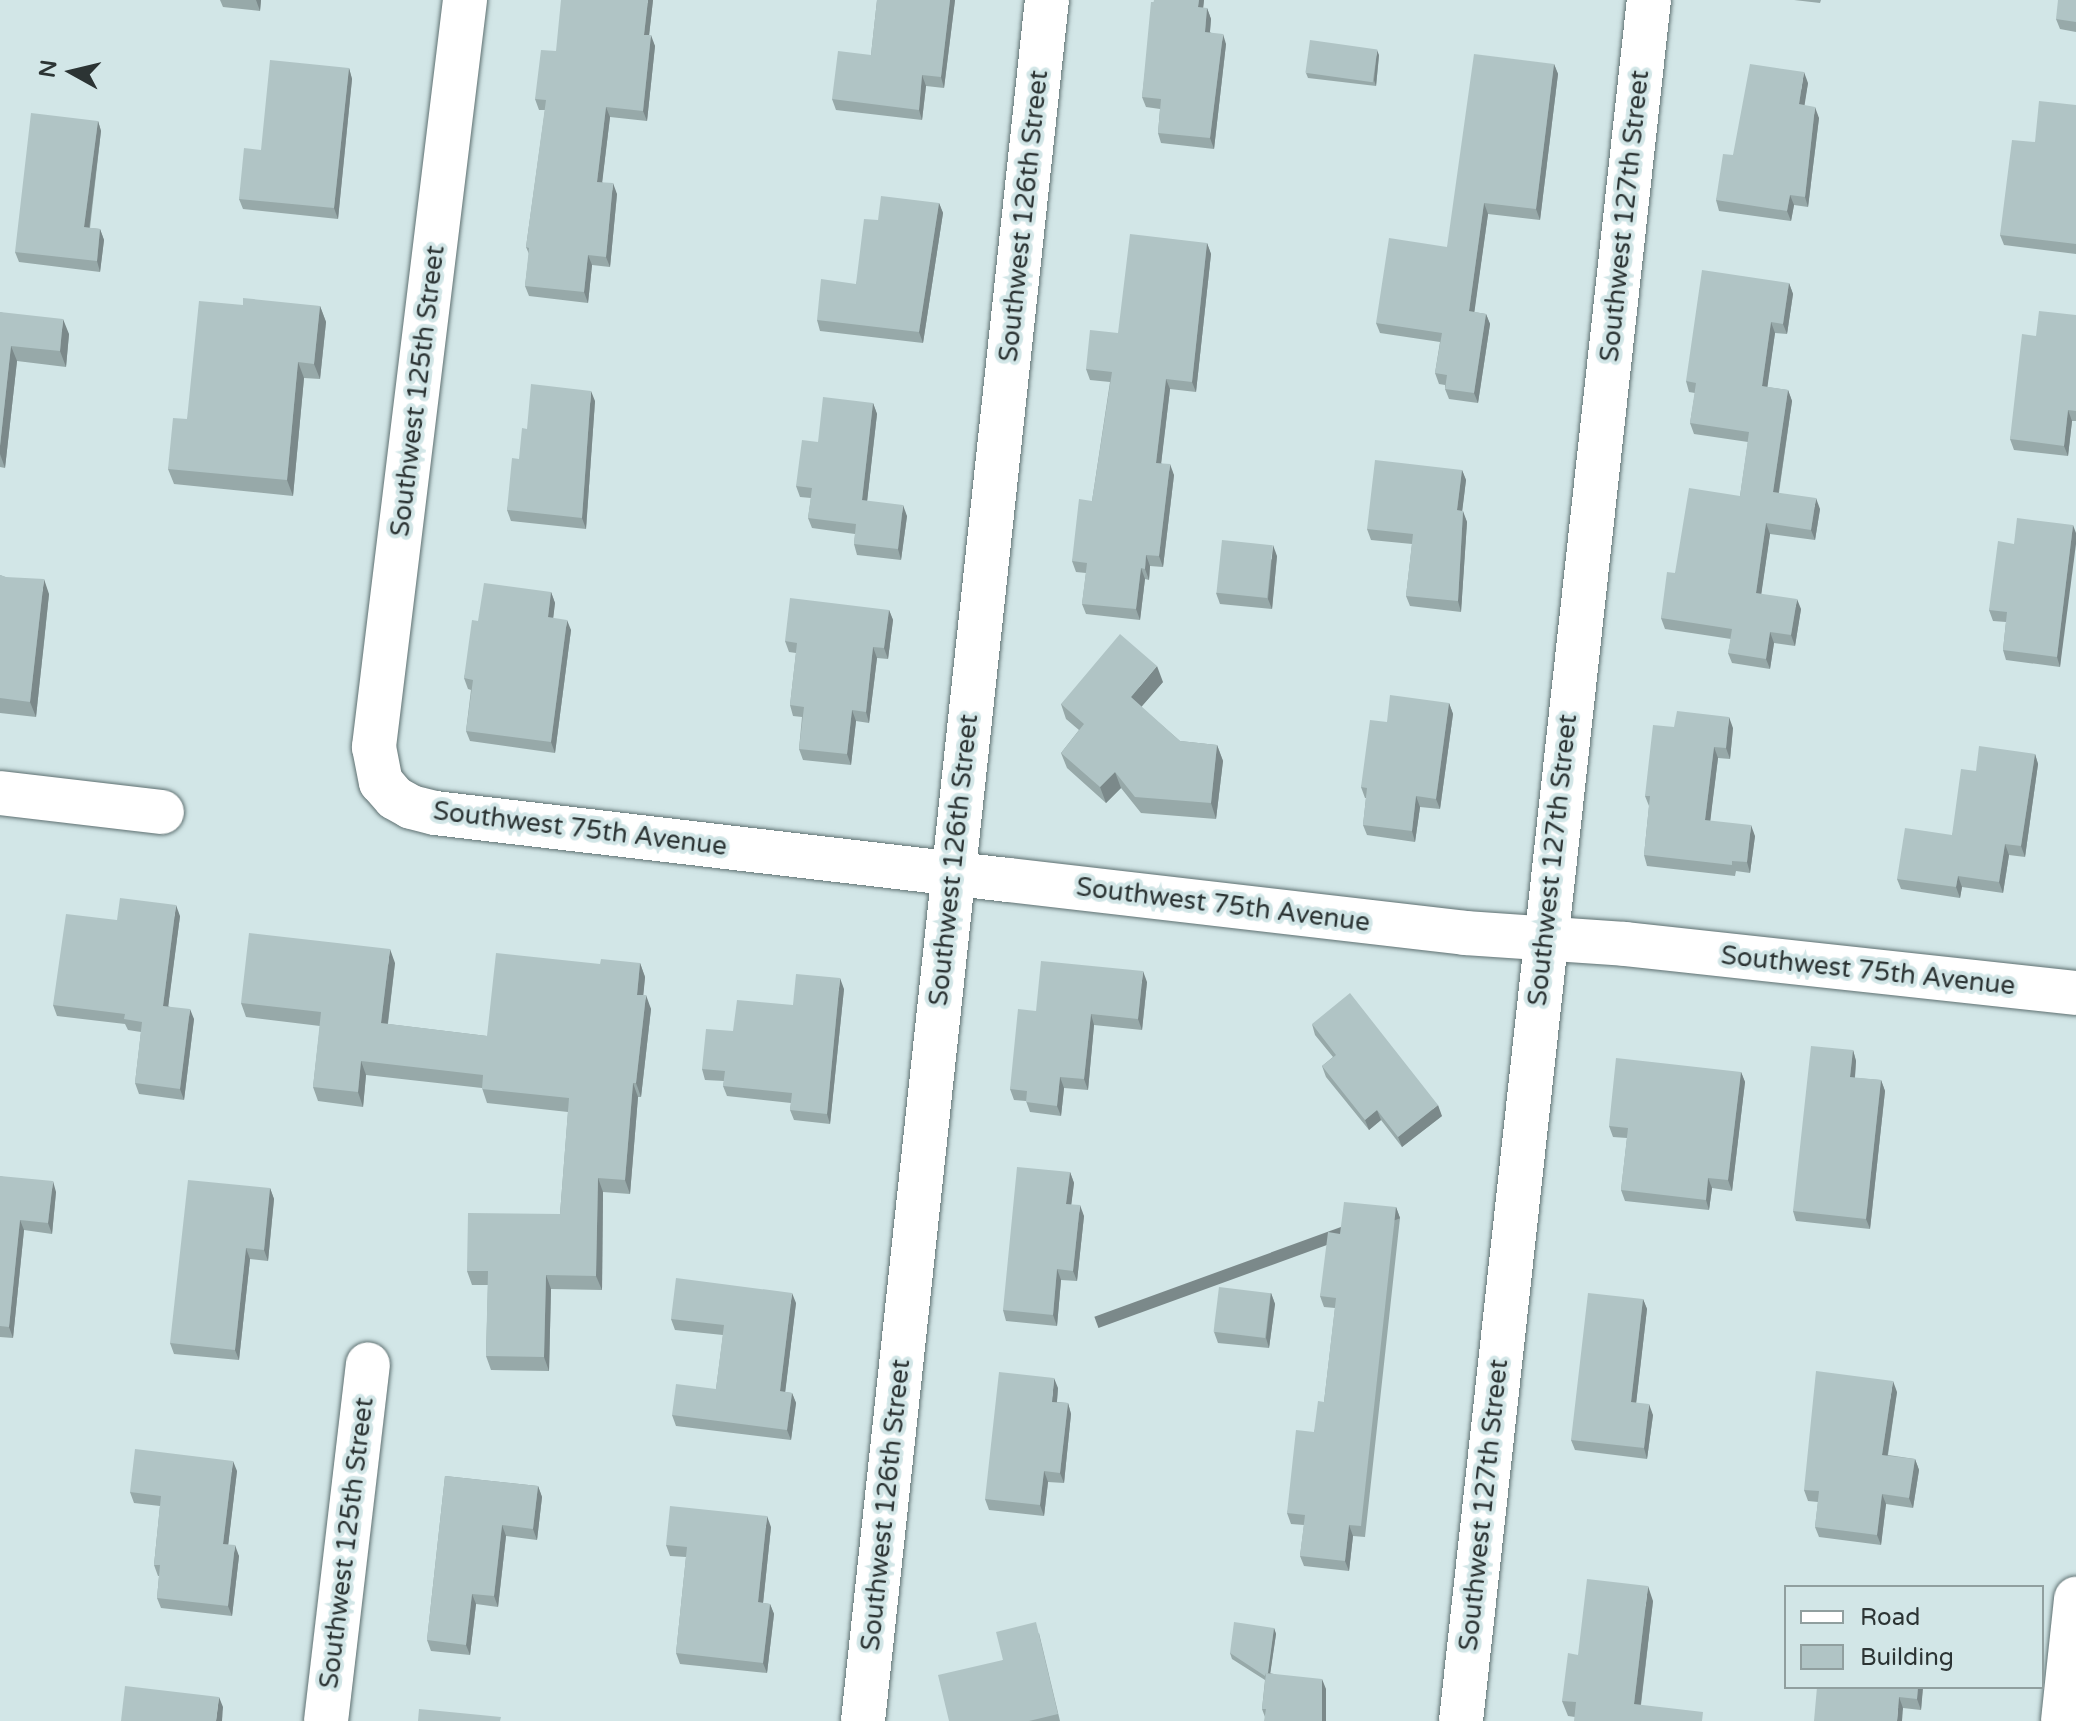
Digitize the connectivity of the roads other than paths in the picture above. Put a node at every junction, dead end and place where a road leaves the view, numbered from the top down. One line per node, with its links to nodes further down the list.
1 (465, 0): 4 (street, Southwest 125th Street)
2 (1047, 0): 7 (street, Southwest 126th Street)
3 (1649, 0): 8 (street, Southwest 127th Street)
4 (381, 782): 7 (street, Southwest 75th Avenue)
5 (0, 793): 6 (street)
6 (162, 812)
7 (952, 874): 8 (street, Southwest 75th Avenue); 13 (street, Southwest 126th Street)
8 (1545, 939): 9 (street, Southwest 75th Avenue); 14 (street, Southwest 127th Street)
9 (2076, 993)
10 (368, 1364): 12 (street, Southwest 125th Street)
11 (2076, 1599): 15 (street)
12 (326, 1721)
13 (863, 1721)
14 (1461, 1721)
15 (2063, 1721)

